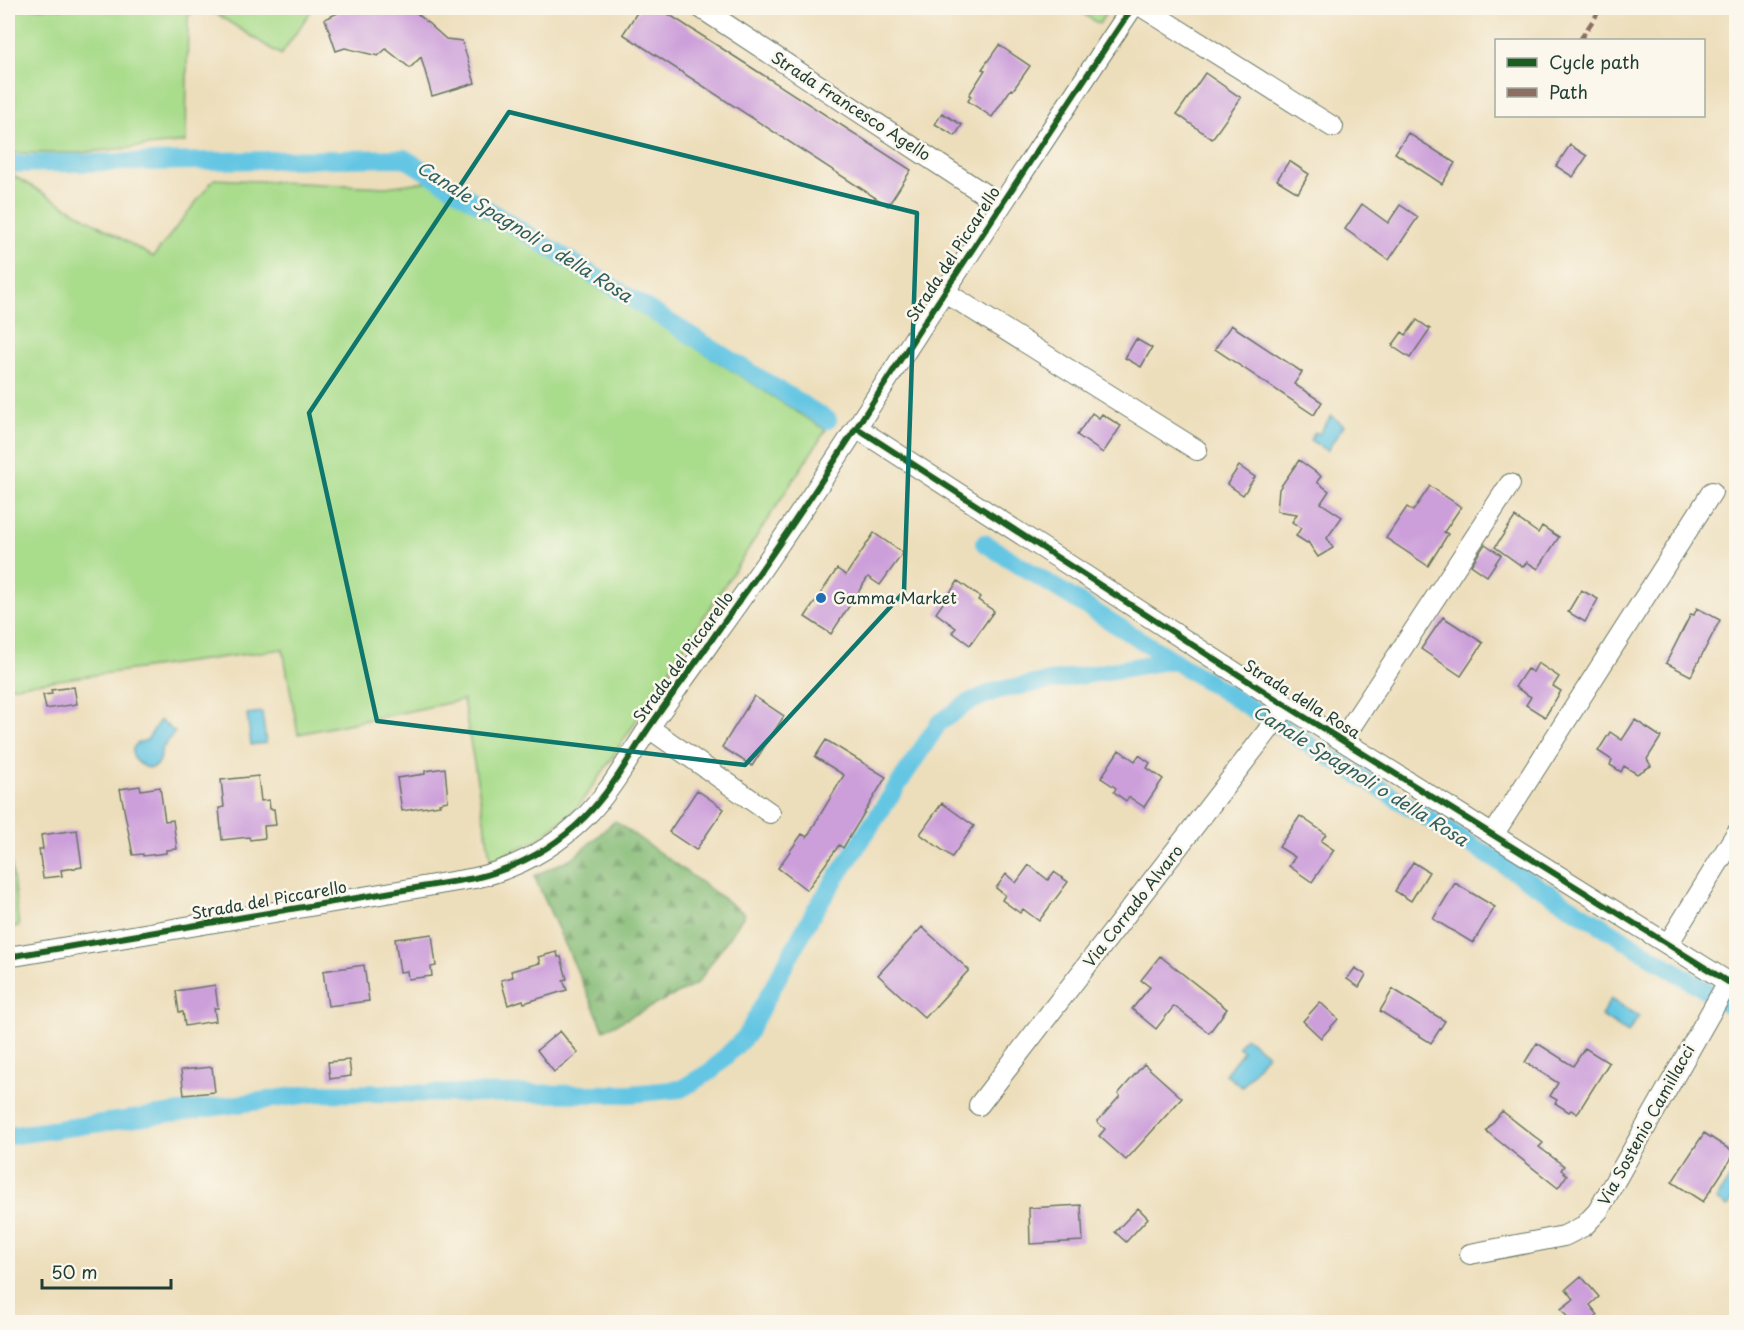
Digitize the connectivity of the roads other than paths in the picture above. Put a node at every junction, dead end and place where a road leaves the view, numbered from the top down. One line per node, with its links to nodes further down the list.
1 (701, 8): 5 (street, Strada Francesco Agello)
2 (1132, 8): 5 (street, Strada del Piccarello)
3 (1144, 8): 4 (street)
4 (1333, 127)
5 (1001, 205): 6 (street, Strada del Piccarello)
6 (945, 292): 7 (street, Strada del Piccarello); 8 (street)
7 (856, 428): 11 (street, Strada della Rosa); 12 (street, Strada del Piccarello)
8 (1197, 450)
9 (1510, 484): 13 (street)
10 (1712, 492): 16 (street)
11 (1287, 706): 13 (street, Strada della Rosa); 20 (street, Via Corrado Alvaro)
12 (649, 728): 14 (street); 18 (street, Strada del Piccarello)
13 (1342, 740): 16 (street, Strada della Rosa)
14 (770, 813)
15 (1737, 834): 17 (street)
16 (1493, 835): 17 (street, Strada della Rosa)
17 (1668, 944): 19 (street, Strada della Rosa)
18 (8, 957)
19 (1732, 984): 21 (street, Via Sostenio Camillacci)
20 (979, 1105)
21 (1470, 1254)

